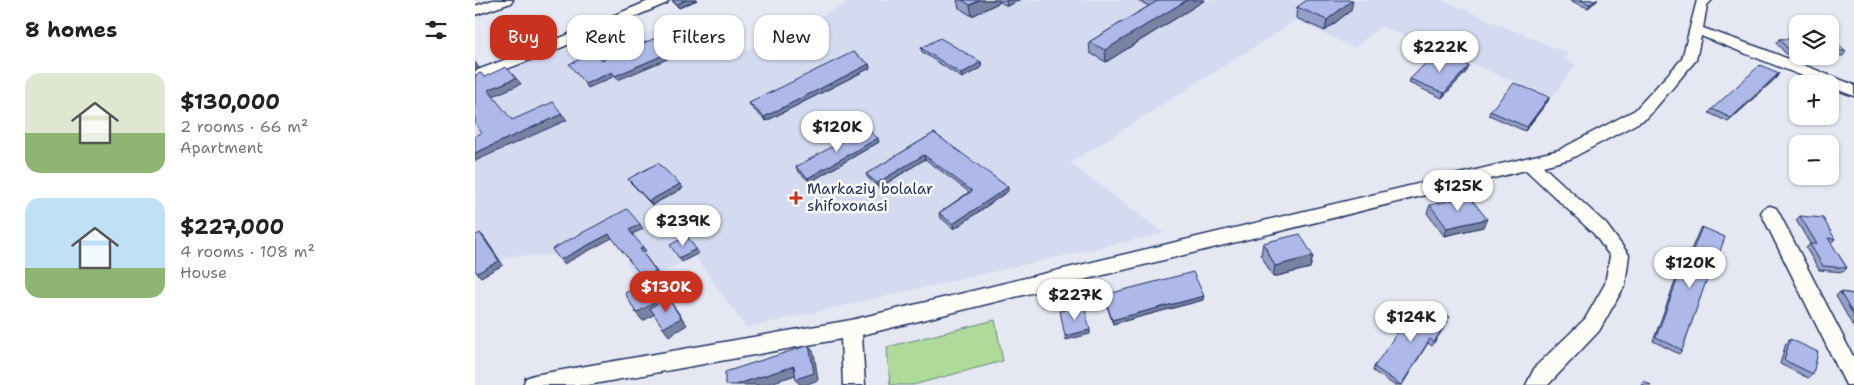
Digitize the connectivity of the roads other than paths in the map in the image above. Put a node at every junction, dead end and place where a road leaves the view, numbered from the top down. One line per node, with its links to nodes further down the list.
1 (506, 0): 4 (street)
2 (662, 0): 6 (street)
3 (1705, 0): 5 (street)
4 (475, 11)
5 (1696, 30): 7 (street); 8 (street)
6 (475, 76)
7 (1854, 92)
8 (1530, 164): 10 (street); 14 (street)
9 (1770, 213): 11 (street)
10 (851, 329): 12 (street); 13 (street)
11 (1854, 379)
12 (534, 385)
13 (854, 385)
14 (1537, 385)

